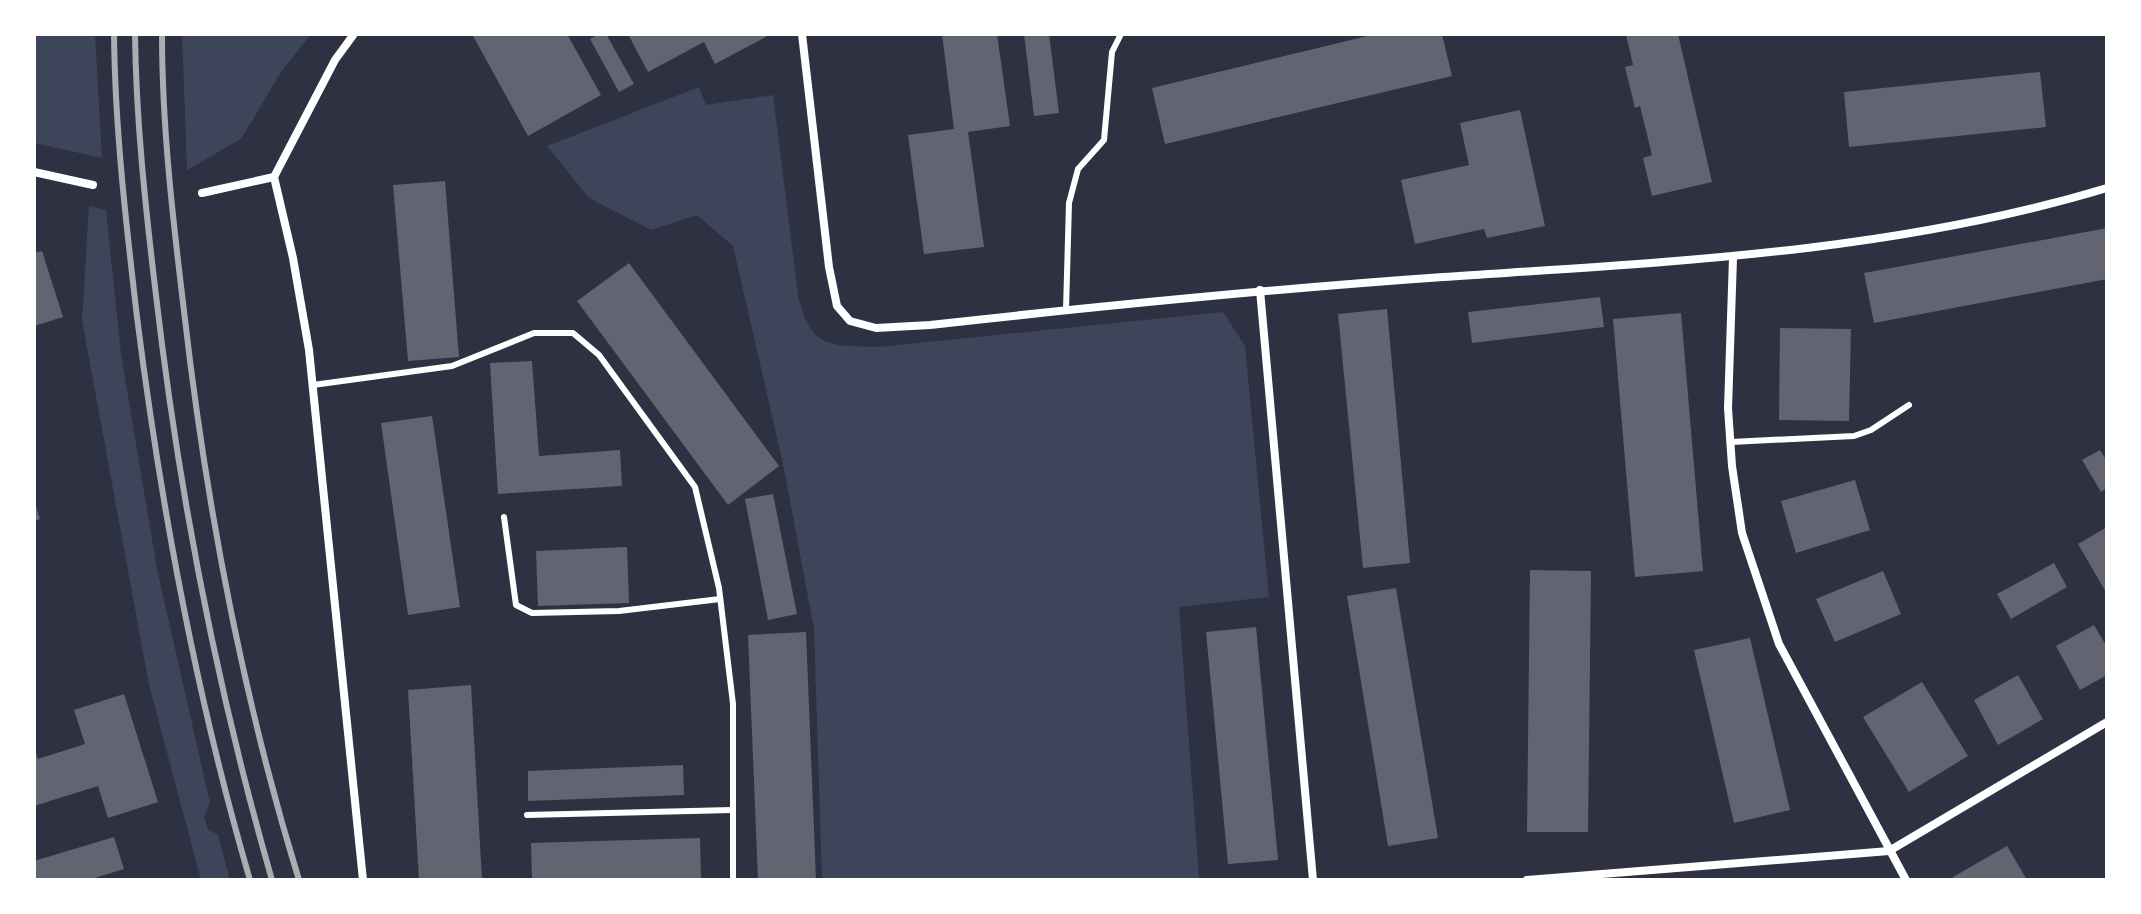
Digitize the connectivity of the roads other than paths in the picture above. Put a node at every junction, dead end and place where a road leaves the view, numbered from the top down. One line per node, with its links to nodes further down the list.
1 (354, 34): 5 (street)
2 (802, 34): 11 (street)
3 (1121, 34): 11 (lane)
4 (34, 172): 6 (street)
5 (274, 177): 8 (street); 12 (street)
6 (93, 185)
7 (2107, 188): 9 (street)
8 (202, 193)
9 (1733, 258): 10 (street); 14 (street)
10 (1260, 290): 11 (street); 23 (street)
11 (1066, 310)
12 (313, 385): 16 (lane); 21 (street)
13 (1909, 405): 14 (lane)
14 (1731, 442): 20 (street)
15 (504, 517): 16 (lane)
16 (720, 599): 18 (lane)
17 (2107, 722): 20 (street)
18 (732, 810): 19 (lane); 22 (lane)
19 (527, 815)
20 (1889, 851): 24 (street); 25 (street)
21 (363, 880)
22 (733, 880)
23 (1313, 880)
24 (1527, 880)
25 (1906, 880)

